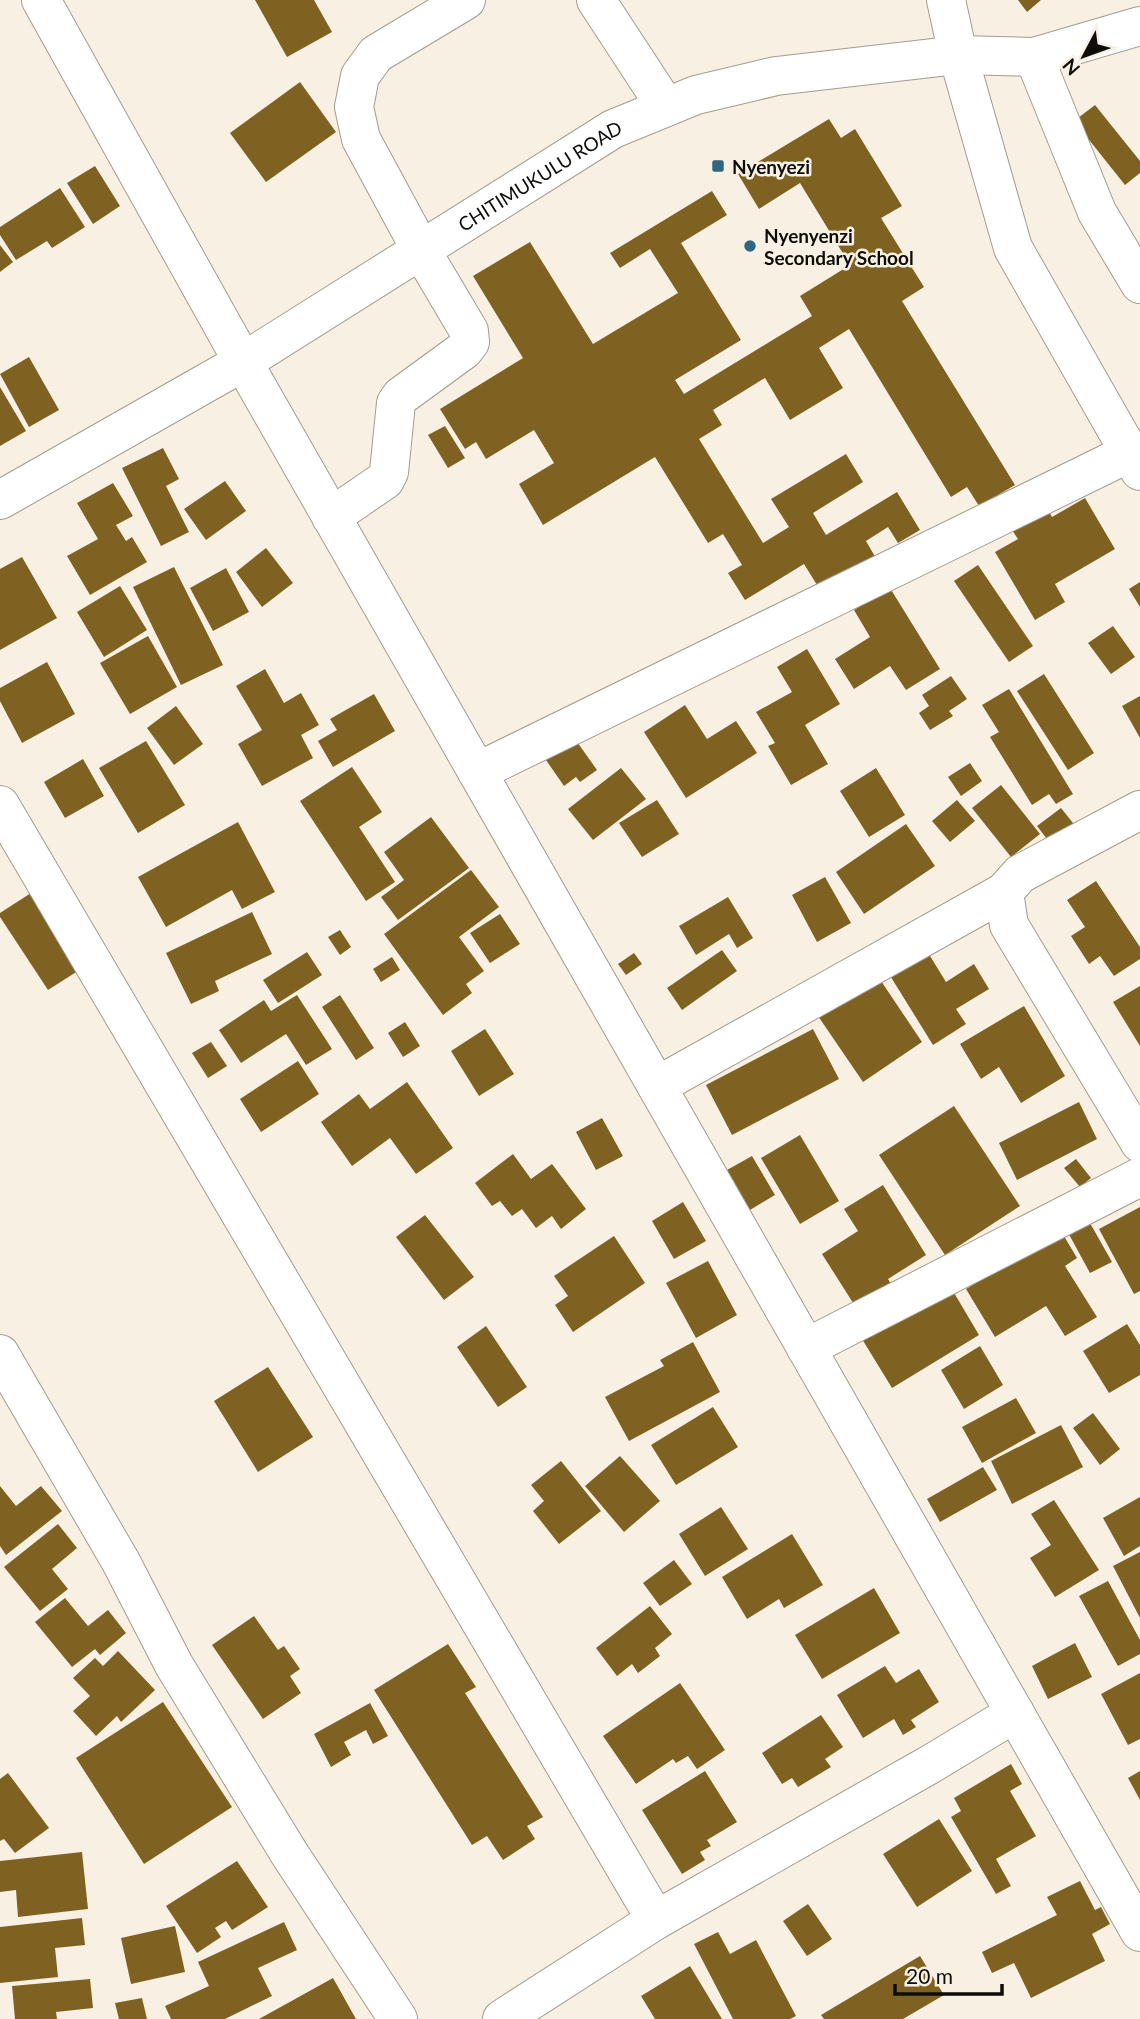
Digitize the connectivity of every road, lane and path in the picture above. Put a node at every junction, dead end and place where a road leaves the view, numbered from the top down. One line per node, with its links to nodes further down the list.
1 (41, 0): 11 (street)
2 (466, 0): 9 (street)
3 (596, 0): 8 (street)
4 (946, 0): 6 (street)
5 (1140, 26): 7 (street, CHITIMUKULU ROAD)
6 (958, 55): 7 (street, CHITIMUKULU ROAD); 8 (street, CHITIMUKULU ROAD); 12 (street)
7 (1034, 57): 10 (street)
8 (666, 107): 9 (street, CHITIMUKULU ROAD)
9 (421, 250): 11 (street, CHITIMUKULU ROAD); 14 (street)
10 (1140, 284)
11 (243, 362): 13 (street, CHITIMUKULU ROAD); 14 (street)
12 (1134, 462): 15 (street)
13 (0, 500)
14 (331, 517): 15 (street)
15 (477, 772): 19 (street)
16 (0, 805): 25 (street)
17 (1140, 810): 18 (street)
18 (1004, 892): 19 (street); 20 (street)
19 (657, 1086): 22 (street)
20 (1140, 1143)
21 (1140, 1177): 22 (street)
22 (806, 1348): 24 (street)
23 (0, 1354): 27 (street)
24 (1015, 1713): 25 (street); 26 (street)
25 (656, 1920): 28 (street)
26 (1140, 1932)
27 (398, 2019)
28 (502, 2019)

